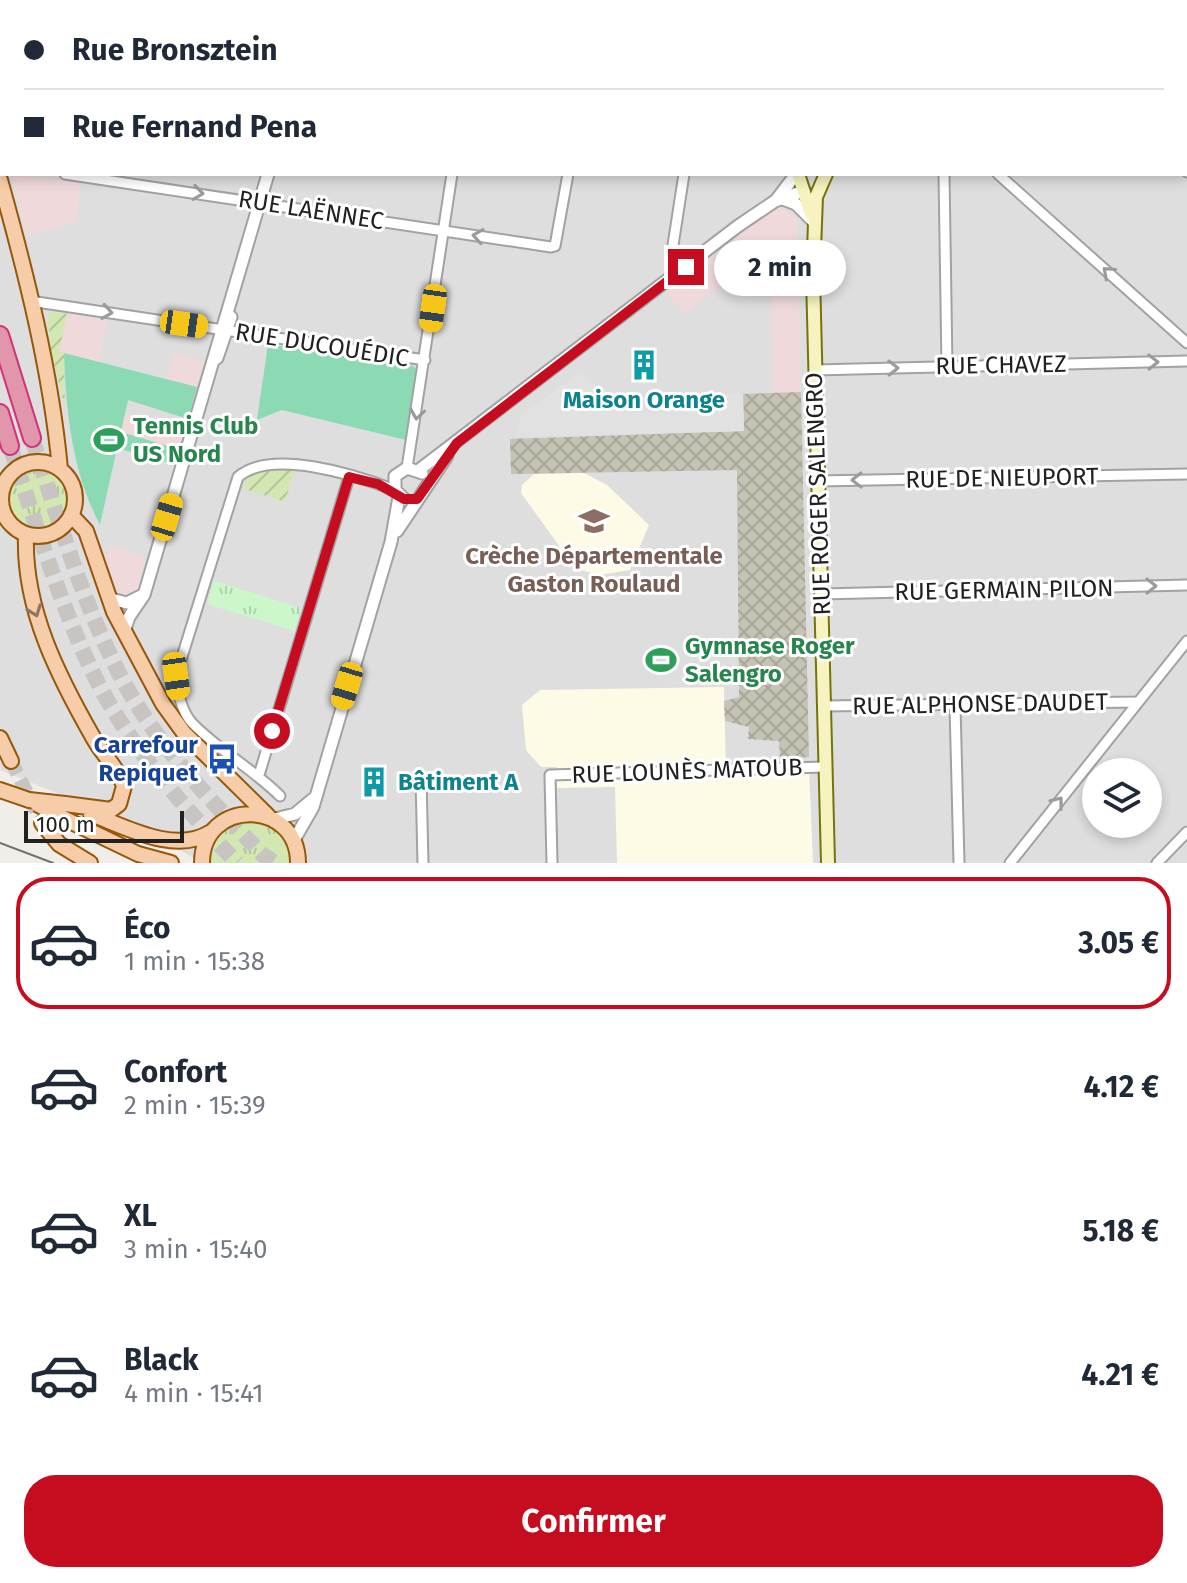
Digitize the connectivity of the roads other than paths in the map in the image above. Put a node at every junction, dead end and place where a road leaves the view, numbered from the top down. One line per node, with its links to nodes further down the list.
1 (79, 176): 15 (street, RUE LAËNNEC, one-way to 15)
2 (268, 176): 15 (street)
3 (452, 176): 17 (street)
4 (568, 176): 17 (street, RUE LAËNNEC, one-way to 17)
5 (684, 176): 18 (street)
6 (796, 176): 14 (street)
7 (798, 176): 12 (main road, RUE ROGER SALENGRO)
8 (944, 176): 25 (street)
9 (1000, 176): 22 (street, one-way to 9)
10 (0, 180): 13 (main road)
11 (823, 180): 12 (main road); 16 (main road, RUE ROGER SALENGRO)
12 (804, 191): 14 (street); 16 (main road, RUE ROGER SALENGRO)
13 (2, 195): 19 (main road)
14 (779, 200): 16 (street); 18 (street)
15 (262, 202): 17 (street, RUE LAËNNEC); 20 (street)
16 (813, 221): 26 (main road, RUE ROGER SALENGRO)
17 (444, 230): 23 (street)
18 (686, 267): 30 (street)
19 (30, 301): 20 (street, RUE DUCOUÉDIC, one-way to 20); 28 (main road)
20 (223, 330): 23 (street, RUE DUCOUÉDIC); 48 (street)
21 (0, 335): 29 (highway)
22 (1187, 343)
23 (425, 360): 34 (street, one-way to 34)
24 (1187, 361): 25 (street, RUE CHAVEZ, one-way to 24)
25 (947, 366): 26 (street, RUE CHAVEZ, one-way to 25)
26 (815, 370): 38 (main road, RUE ROGER SALENGRO)
27 (0, 413): 31 (highway)
28 (56, 435): 32 (main road); 33 (main road)
29 (32, 438)
30 (457, 443): 34 (street); 39 (street)
31 (10, 446)
32 (37, 462): 33 (main road); 37 (main road)
33 (60, 469): 42 (main road)
34 (413, 469): 39 (street); 40 (street)
35 (1187, 474): 38 (street, RUE DE NIEUPORT, one-way to 38)
36 (349, 477): 40 (street); 58 (street); 58 (street)
37 (2, 479): 43 (main road)
38 (818, 481): 47 (main road, RUE ROGER SALENGRO)
39 (426, 483): 41 (street)
40 (396, 489): 41 (street); 45 (street)
41 (417, 499): 45 (street)
42 (71, 515): 44 (main road); 49 (main road)
43 (4, 524): 44 (main road)
44 (26, 534): 63 (main road, one-way to 63)
45 (391, 542): 62 (street)
46 (1187, 585): 47 (street, RUE GERMAIN PILON, one-way to 46)
47 (821, 594): 54 (main road, RUE ROGER SALENGRO)
48 (144, 595): 49 (street); 50 (street)
49 (111, 599): 50 (main road)
50 (124, 632): 64 (main road)
51 (1187, 641): 52 (street)
52 (1136, 702): 53 (street, RUE ALPHONSE DAUDET); 77 (street, one-way to 52)
53 (955, 705): 54 (street, RUE ALPHONSE DAUDET); 76 (street)
54 (824, 706): 57 (main road, RUE ROGER SALENGRO)
55 (0, 738): 56 (main road)
56 (11, 761)
57 (825, 767): 74 (street, RUE LOUNÈS MATOUB); 75 (main road, RUE ROGER SALENGRO)
58 (259, 775): 61 (street)
59 (421, 778): 73 (street)
60 (0, 790): 63 (main road, bridge)
61 (280, 796)
62 (313, 799): 64 (street); 68 (street)
63 (63, 810): 66 (main road); 71 (main road)
64 (272, 817): 66 (main road); 68 (main road)
65 (42, 823): 70 (main road)
66 (211, 832): 72 (main road)
67 (1187, 832): 78 (street)
68 (294, 840): 69 (main road)
69 (300, 860)
70 (90, 863)
71 (171, 863)
72 (202, 863)
73 (423, 863)
74 (552, 863)
75 (828, 863)
76 (959, 863)
77 (1010, 863)
78 (1157, 863)

